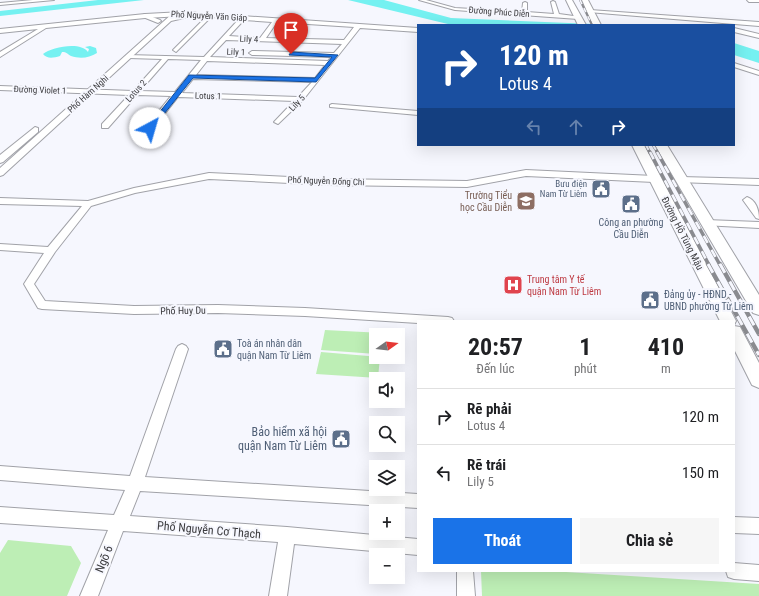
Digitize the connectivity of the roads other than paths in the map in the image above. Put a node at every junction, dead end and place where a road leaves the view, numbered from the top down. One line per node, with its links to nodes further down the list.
1 (52, 0): 12 (street)
2 (421, 0): 8 (street, Đường Phúc Diễn)
3 (561, 0): 4 (street)
4 (570, 0): 27 (highway)
5 (454, 1): 14 (street)
6 (749, 1): 7 (street)
7 (759, 1)
8 (437, 2): 14 (street, Đường Phúc Diễn)
9 (553, 2): 22 (street)
10 (480, 3): 16 (street)
11 (525, 3): 18 (street)
12 (0, 4)
13 (588, 5): 15 (street); 25 (street); 28 (highway)
14 (445, 7): 16 (street, Đường Phúc Diễn)
15 (620, 7)
16 (478, 11): 18 (street, Đường Phúc Diễn)
17 (195, 14): 19 (street, Phố Nguyễn Văn Giáp); 21 (main road)
18 (524, 14): 22 (street, Đường Phúc Diễn)
19 (211, 15): 23 (street, Phố Nguyễn Văn Giáp); 41 (street)
20 (145, 16): 21 (street, Phố Nguyễn Văn Giáp); 26 (main road); 31 (street, Phố Nguyễn Văn Giáp)
21 (170, 16): 26 (main road, Phố Hàm Nghi); 48 (main road, Phố Hàm Nghi)
22 (557, 16): 27 (street, Đường Phúc Diễn)
23 (244, 18): 24 (street, Phố Nguyễn Văn Giáp); 37 (street)
24 (276, 20): 32 (street, Phố Nguyễn Văn Giáp); 38 (street)
25 (692, 20): 29 (street); 30 (street)
26 (158, 21): 57 (main road, Phố Hàm Nghi)
27 (580, 22)
28 (597, 24)
29 (709, 24)
30 (759, 24)
31 (46, 26): 35 (street, Phố Nguyễn Văn Giáp); 46 (street)
32 (358, 26): 33 (street, Phố Nguyễn Văn Giáp); 39 (street, Lily 5)
33 (417, 30)
34 (735, 30): 36 (street)
35 (0, 31)
36 (759, 36)
37 (225, 38): 38 (street, Lily 4); 44 (street)
38 (262, 40): 39 (street, Lily 4)
39 (346, 42): 47 (street, Lily 5)
40 (168, 50): 41 (street)
41 (176, 50): 42 (street)
42 (183, 50)
43 (205, 51): 44 (street, Lily 1)
44 (215, 51): 50 (street)
45 (241, 52): 47 (street, Lily 1)
46 (0, 55)
47 (335, 55): 51 (street, Lily 5)
48 (129, 56): 49 (street); 58 (main road, Phố Hàm Nghi)
49 (167, 57): 50 (street); 59 (street, Lotus 2)
50 (206, 58): 51 (street); 54 (street)
51 (329, 63): 55 (street, Lily 5)
52 (735, 65): 53 (street)
53 (759, 73)
54 (191, 77): 55 (street); 60 (street)
55 (316, 80): 61 (street, Lily 5)
56 (0, 88): 57 (street, Đường Violet 1)
57 (80, 91): 58 (street, Đường Violet 1); 69 (main road, Phố Hàm Nghi)
58 (91, 92): 59 (street, Lotus 1); 70 (main road, Phố Hàm Nghi)
59 (133, 93): 60 (street, Lotus 1); 65 (street, Lotus 2)
60 (177, 94): 61 (street, Lotus 1); 66 (street)
61 (300, 99): 64 (street, Lily 5)
62 (332, 106): 63 (street)
63 (417, 113)
64 (278, 122)
65 (105, 126)
66 (150, 128)
67 (638, 146): 71 (highway, Đường Hồ Tùng Mậu)
68 (662, 146): 72 (highway)
69 (0, 160)
70 (0, 173)
71 (654, 179): 72 (highway); 76 (street, Phố Nguyễn Đổng Chi); 78 (highway, Đường Hồ Tùng Mậu)
72 (681, 180): 73 (street); 79 (highway)
73 (759, 185)
74 (747, 200): 77 (street)
75 (0, 201): 76 (street, Phố Nguyễn Đổng Chi)
76 (88, 204): 82 (street, Phố Huy Du)
77 (759, 216)
78 (678, 225): 79 (highway); 85 (highway, Đường Hồ Tùng Mậu)
79 (707, 225): 80 (street); 83 (highway)
80 (759, 225)
81 (0, 248): 82 (street)
82 (51, 250): 84 (street, Phố Huy Du)
83 (759, 309)
84 (432, 320)
85 (727, 320)
86 (735, 334): 88 (highway)
87 (182, 349): 90 (street, Ngõ 6)
88 (759, 380)
89 (0, 473): 90 (street)
90 (136, 484): 91 (street); 93 (street, Ngõ 6)
91 (417, 501)
92 (0, 515): 93 (street, Phố Nguyễn Cơ Thạch)
93 (119, 523): 96 (street, Phố Nguyễn Cơ Thạch); 101 (street, Ngõ 6)
94 (735, 525): 95 (street)
95 (759, 526)
96 (287, 536): 97 (street, Phố Nguyễn Cơ Thạch); 102 (street)
97 (417, 548)
98 (735, 571): 100 (street)
99 (465, 572): 103 (street)
100 (759, 573)
101 (90, 596)
102 (278, 596)
103 (466, 596)

